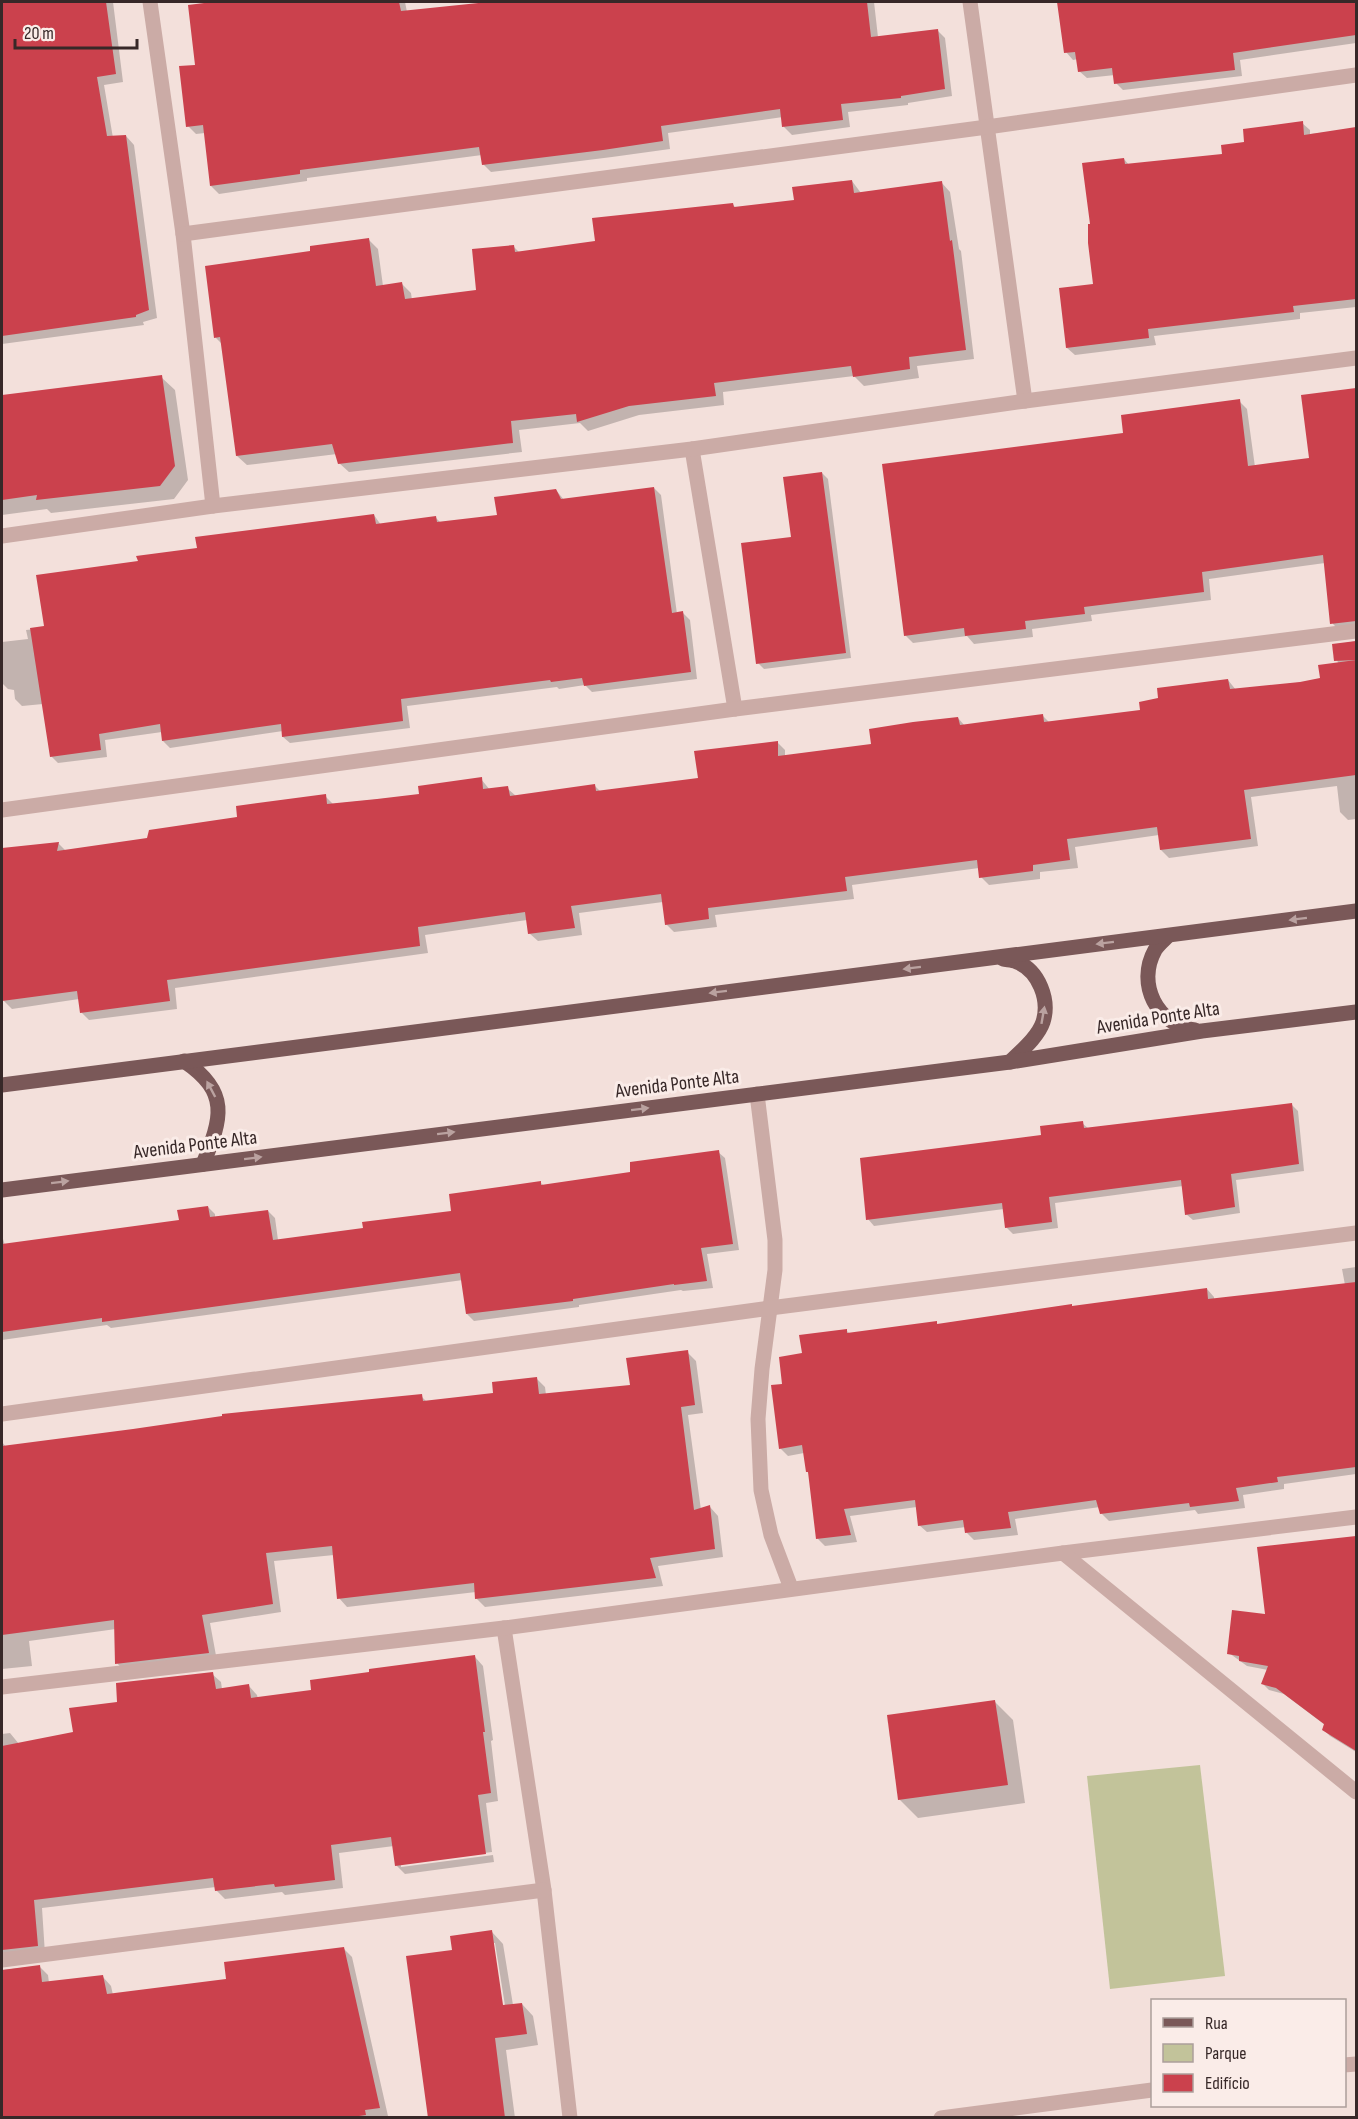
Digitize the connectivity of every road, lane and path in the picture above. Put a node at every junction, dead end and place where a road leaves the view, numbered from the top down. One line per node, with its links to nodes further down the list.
1 (150, 2): 5 (street)
2 (970, 2): 4 (street)
3 (1356, 75): 4 (street)
4 (987, 127): 5 (street); 7 (street)
5 (183, 234): 9 (street)
6 (1356, 358): 7 (street)
7 (1025, 401): 8 (street)
8 (692, 449): 9 (street); 12 (street)
9 (213, 506): 10 (street)
10 (2, 536)
11 (1356, 631): 12 (street)
12 (735, 710): 13 (street)
13 (2, 810)
14 (1356, 911): 15 (main road, one-way to 15)
15 (1168, 936): 16 (main road, one-way to 16); 18 (main road)
16 (995, 957): 19 (main road, one-way to 19); 20 (main road, one-way to 16)
17 (1356, 1012): 18 (main road, Avenida Ponte Alta)
18 (1202, 1031): 20 (main road, Avenida Ponte Alta)
19 (184, 1061): 21 (main road); 23 (main road, one-way to 19)
20 (1010, 1062): 22 (main road, Avenida Ponte Alta)
21 (2, 1085)
22 (758, 1094): 23 (main road, Avenida Ponte Alta, one-way to 22); 26 (street)
23 (203, 1164): 24 (main road, Avenida Ponte Alta, one-way to 23)
24 (2, 1190)
25 (1356, 1233): 26 (street)
26 (770, 1308): 27 (street); 30 (street)
27 (2, 1414)
28 (1356, 1517): 29 (street)
29 (1063, 1553): 30 (street); 33 (street)
30 (791, 1588): 31 (street)
31 (504, 1628): 32 (street); 34 (street)
32 (2, 1687)
33 (1356, 1792)
34 (544, 1890): 35 (street); 37 (street)
35 (2, 1960)
36 (1151, 2090): 38 (street)
37 (570, 2118)
38 (941, 2118)

